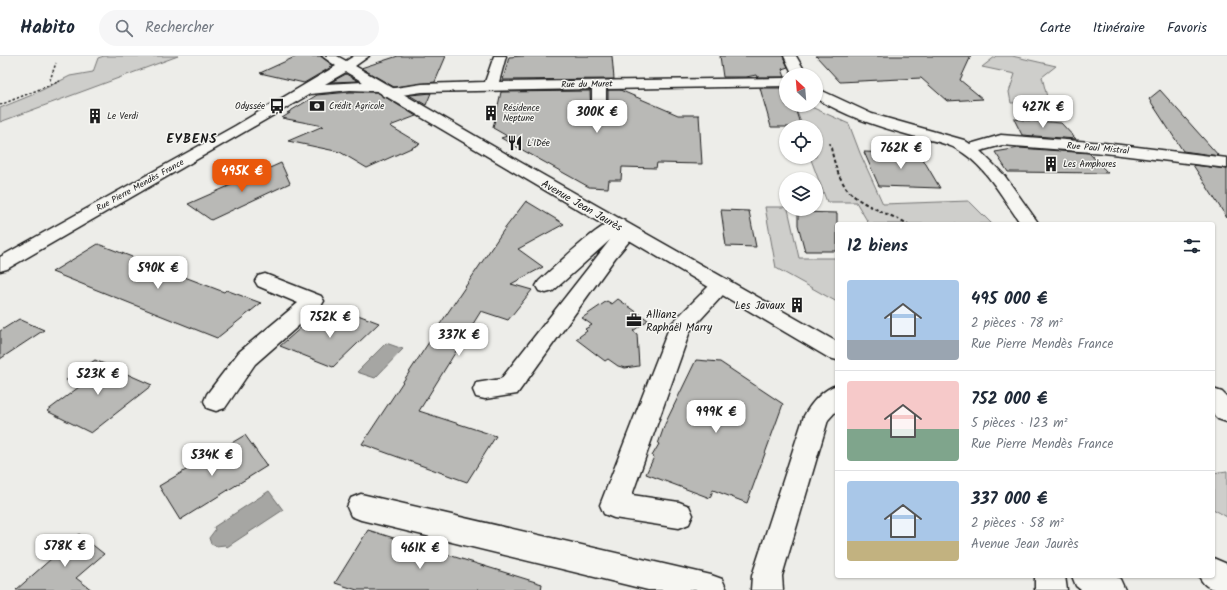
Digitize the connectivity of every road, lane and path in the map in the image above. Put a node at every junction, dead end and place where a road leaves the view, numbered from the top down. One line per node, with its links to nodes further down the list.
1 (328, 56): 6 (main road, Avenue Jean Jaurès)
2 (363, 56): 6 (main road, Rue Pierre Mendès France)
3 (500, 56): 12 (main road)
4 (790, 56): 7 (main road)
5 (56, 63): 11 (path)
6 (345, 66): 13 (main road, Avenue Jean Jaurès); 14 (main road, Rue Pierre Mendès France)
7 (796, 68)
8 (60, 81): 11 (path)
9 (779, 82): 10 (main road, Rue du Muret)
10 (599, 84): 12 (main road, Rue du Muret); 17 (main road)
11 (51, 85): 16 (path)
12 (491, 86): 13 (main road, Rue du Muret)
13 (384, 90): 14 (main road, Rue du Muret); 23 (main road, Avenue Jean Jaurès)
14 (300, 93): 24 (main road, Rue Pierre Mendès France)
15 (823, 96): 19 (main road)
16 (0, 105)
17 (599, 113)
18 (830, 143): 21 (path)
19 (970, 149): 20 (main road, Rue Paul Mistral); 22 (main road)
20 (1227, 163)
21 (904, 222)
22 (1028, 222)
23 (623, 229): 26 (main road, Avenue Jean Jaurès); 27 (main road); 29 (main road)
24 (0, 265)
25 (265, 281): 31 (main road)
26 (722, 285): 28 (main road, Avenue Jean Jaurès); 35 (main road)
27 (546, 286)
28 (835, 351)
29 (485, 390)
30 (835, 396): 40 (main road)
31 (216, 401)
32 (1215, 401): 33 (main road)
33 (1227, 412)
34 (361, 507): 39 (main road)
35 (679, 515)
36 (1215, 574): 38 (main road)
37 (1090, 578): 41 (main road)
38 (1227, 581)
39 (711, 590)
40 (767, 590)
41 (1109, 590)

